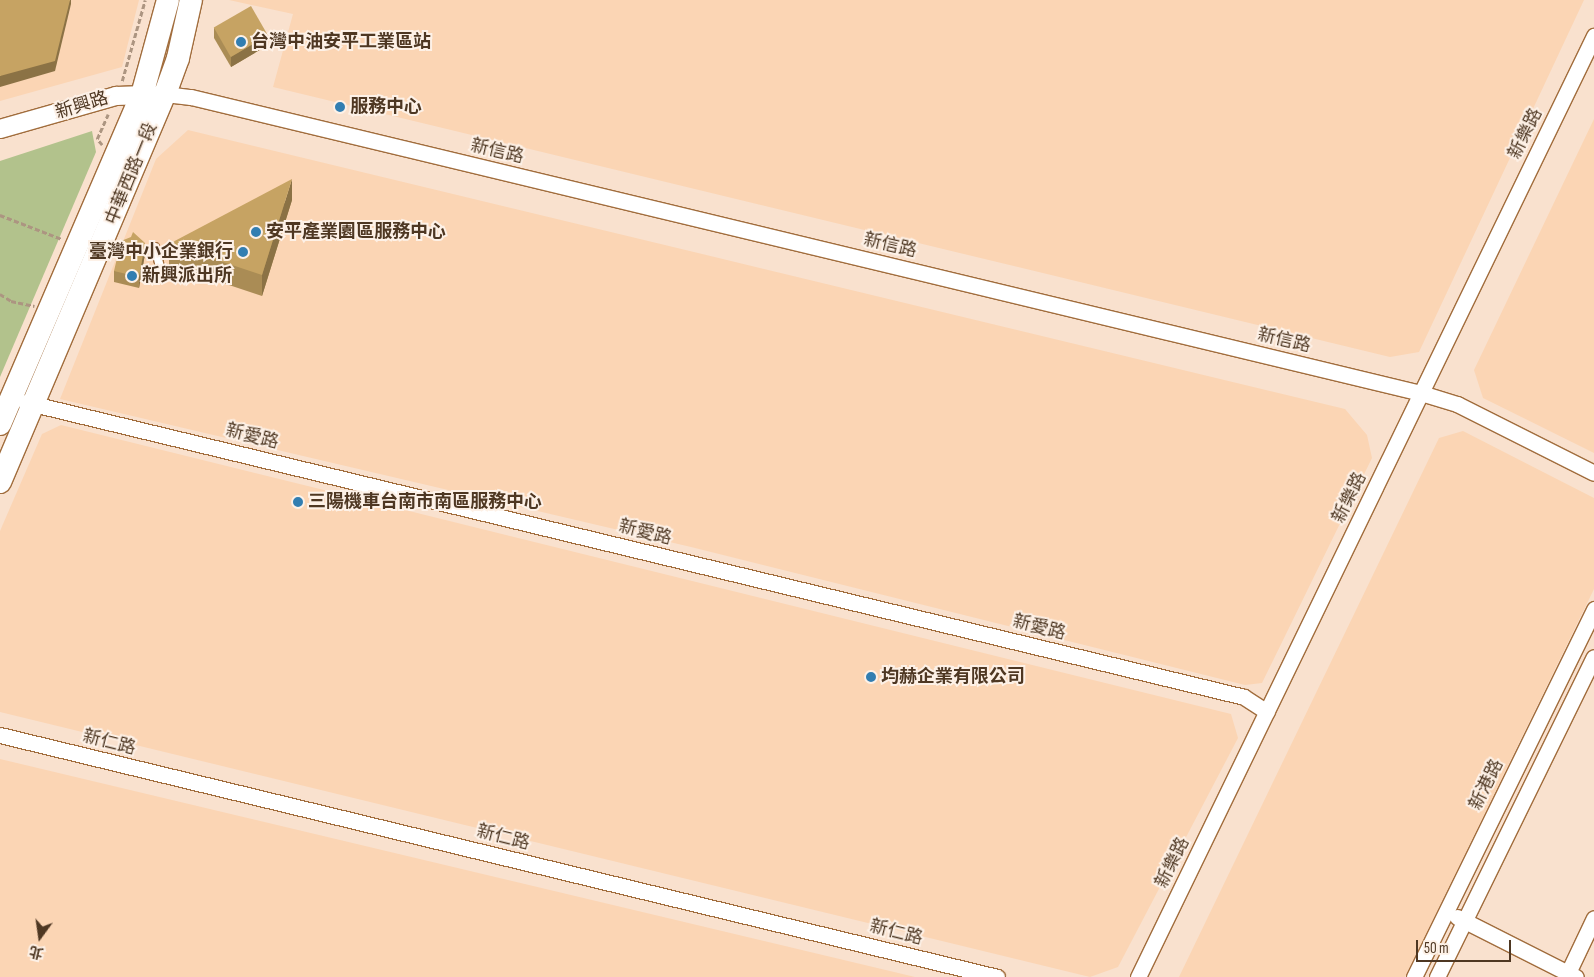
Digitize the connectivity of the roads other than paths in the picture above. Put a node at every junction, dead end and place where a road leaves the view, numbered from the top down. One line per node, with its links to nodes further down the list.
1 (168, 0): 5 (main road, 中華西路一段)
2 (191, 0): 4 (main road, 中華西路一段)
3 (1594, 36): 9 (street, 新樂路)
4 (165, 94): 5 (street, 新興路); 9 (street, 新信路); 11 (main road, 中華西路一段)
5 (142, 95): 6 (street, 新興路); 10 (main road, 中華西路一段)
6 (0, 129)
7 (155, 247): 8 (lane)
8 (162, 275)
9 (1421, 393): 13 (street, 新信路); 19 (street, 新樂路)
10 (11, 398): 11 (street, 新愛路); 12 (main road, 中華西路一段)
11 (34, 404): 14 (main road, 中華西路一段); 19 (street, 新愛路)
12 (0, 424)
13 (1594, 473)
14 (0, 482)
15 (1594, 609): 17 (street, 新港路)
16 (1594, 657): 18 (street)
17 (1567, 664): 18 (street); 21 (street, 新港路)
18 (1590, 675): 23 (street)
19 (1267, 712): 26 (street, 新樂路)
20 (0, 735): 25 (street, 新仁路)
21 (1446, 911): 23 (street); 27 (street, 新港路)
22 (1594, 918): 24 (street)
23 (1465, 921): 24 (street); 28 (street)
24 (1570, 976)
25 (997, 977)
26 (1138, 977)
27 (1414, 977)
28 (1437, 977)

